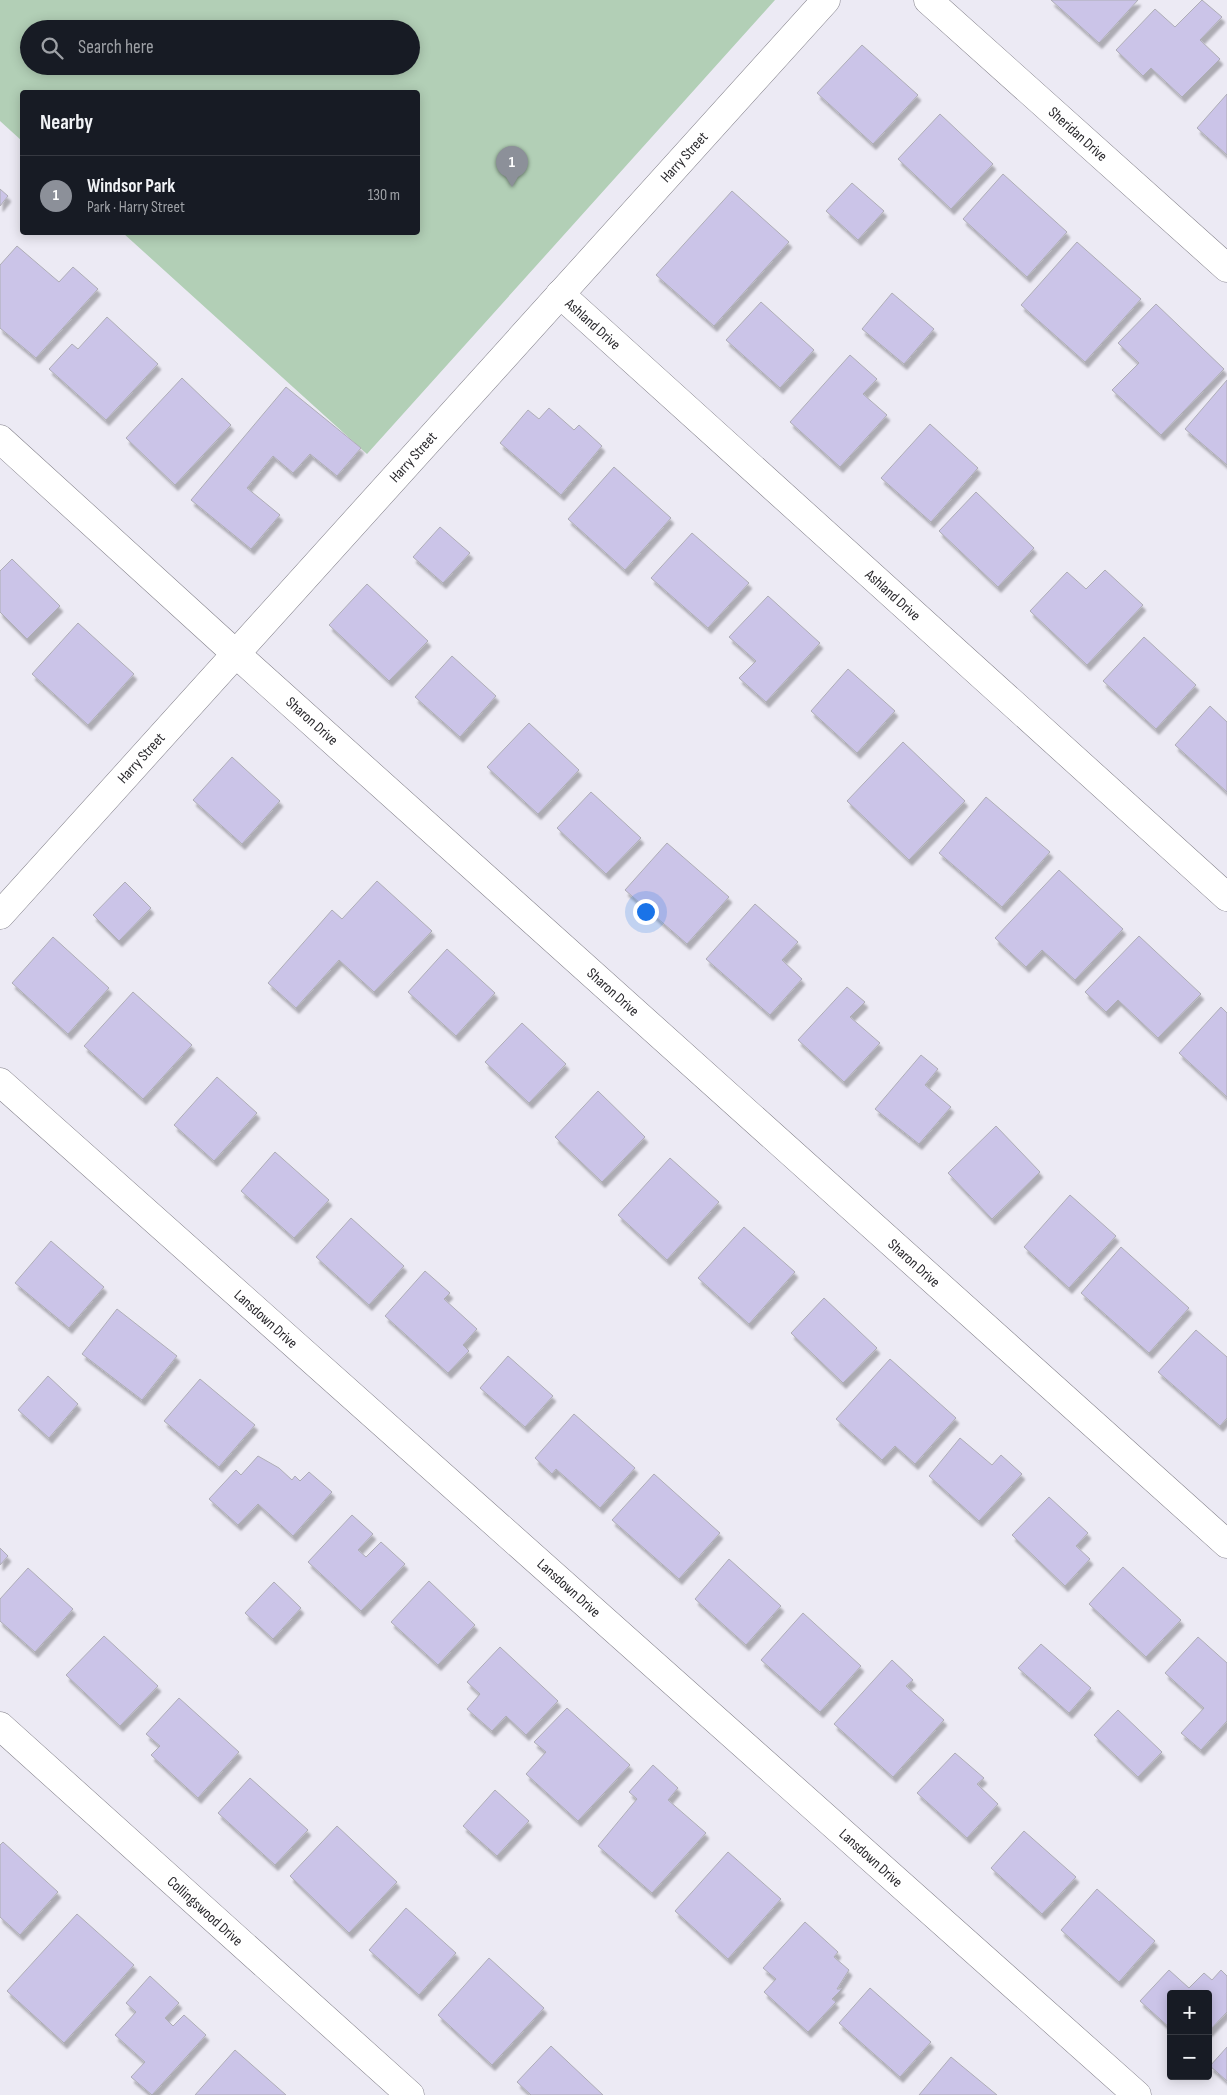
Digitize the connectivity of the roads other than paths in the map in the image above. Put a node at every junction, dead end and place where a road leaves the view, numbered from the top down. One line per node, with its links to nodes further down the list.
1 (826, 0): 4 (street, Harry Street)
2 (928, 0): 3 (street, Sheridan Drive)
3 (1227, 268)
4 (560, 294): 6 (street, Harry Street); 7 (street, Ashland Drive)
5 (0, 439): 6 (street, Sharon Drive)
6 (236, 653): 8 (street, Harry Street); 10 (street, Sharon Drive)
7 (1227, 896)
8 (0, 915)
9 (0, 1082): 13 (street, Lansdown Drive)
10 (1227, 1544)
11 (0, 1726): 12 (street, Collingswood Drive)
12 (410, 2095)
13 (1137, 2095)

